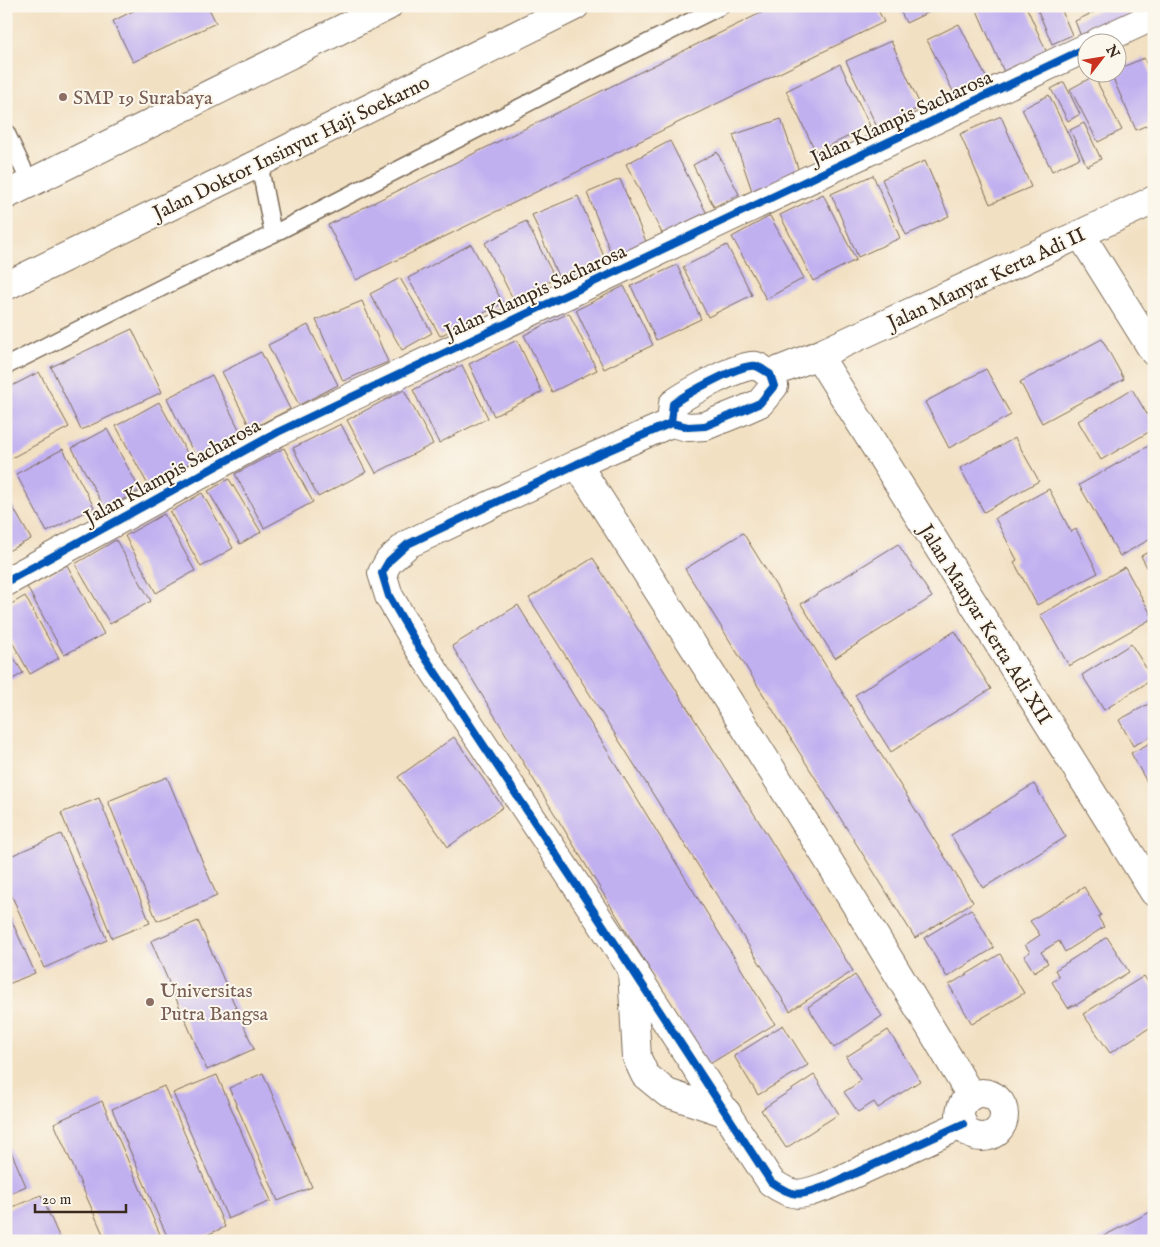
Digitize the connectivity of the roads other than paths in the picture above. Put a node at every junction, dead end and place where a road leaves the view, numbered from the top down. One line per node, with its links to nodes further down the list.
1 (388, 6): 9 (street)
2 (575, 6): 8 (street, Jalan Doktor Insinyur Haji Soekarno)
3 (721, 6): 11 (lane)
4 (1154, 16): 5 (street)
5 (1120, 32)
6 (1078, 52): 20 (street, Jalan Klampis Sacharosa)
7 (6, 132): 9 (lane)
8 (259, 163): 11 (lane); 13 (street, Jalan Doktor Insinyur Haji Soekarno)
9 (18, 189)
10 (1154, 200): 12 (street, Jalan Manyar Kerta Adi II)
11 (273, 234): 16 (lane)
12 (1080, 235): 14 (street); 15 (street, Jalan Manyar Kerta Adi II)
13 (6, 286)
14 (1154, 352)
15 (818, 356): 17 (street, Jalan Manyar Kerta Adi II); 21 (street, Jalan Manyar Kerta Adi XII)
16 (6, 366)
17 (770, 374): 18 (street); 18 (street)
18 (671, 422): 19 (street)
19 (577, 464): 22 (street); 23 (street)
20 (6, 582)
21 (1154, 892)
22 (632, 969): 24 (street); 24 (street)
23 (971, 1096): 25 (street); 25 (street)
24 (727, 1113): 25 (street)
25 (963, 1124)

